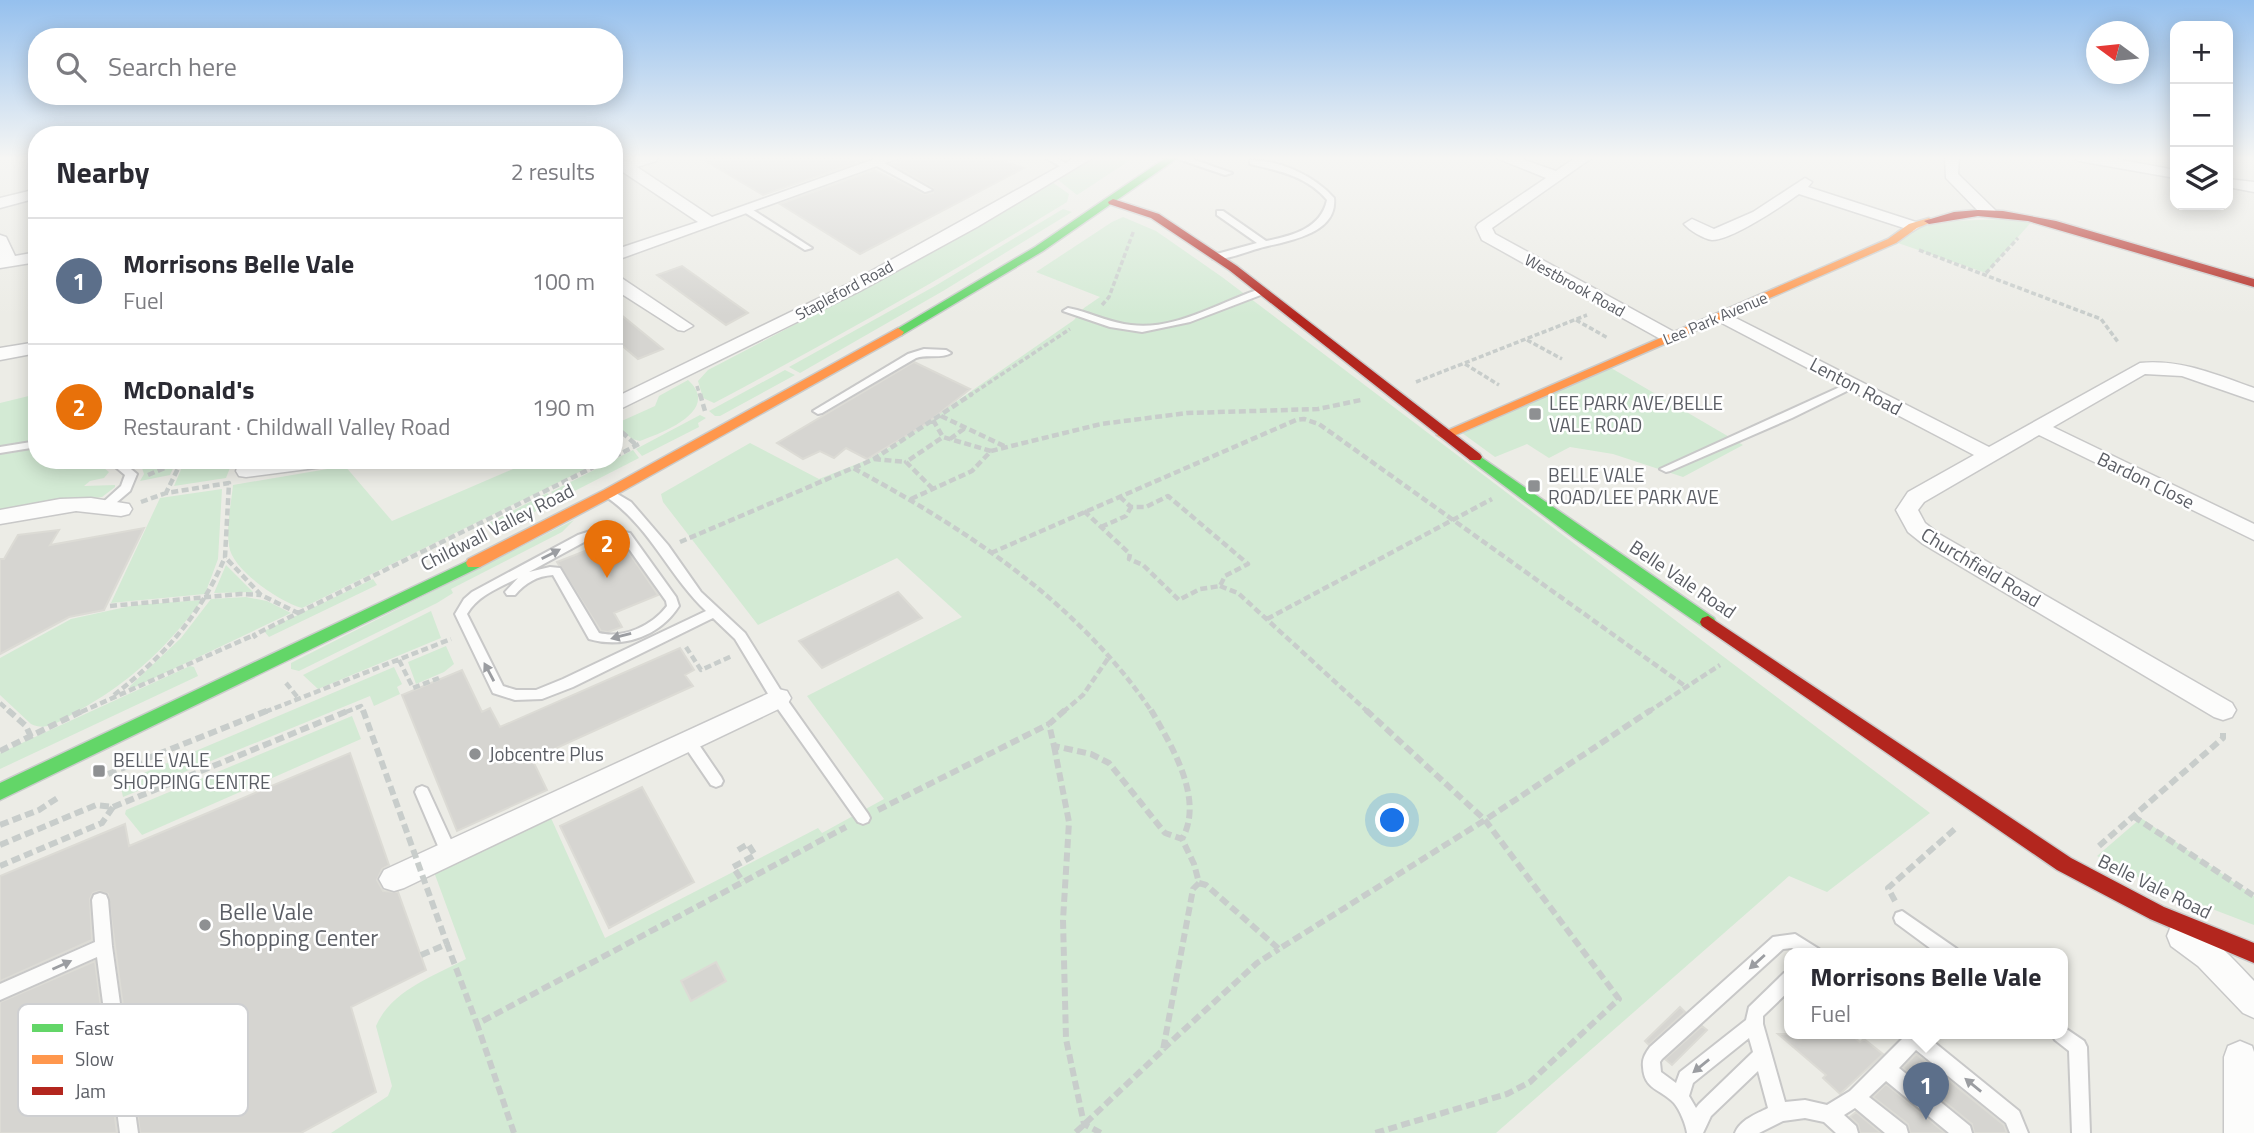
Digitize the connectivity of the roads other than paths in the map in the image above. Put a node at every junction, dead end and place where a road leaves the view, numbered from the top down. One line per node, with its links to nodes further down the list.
1 (689, 210): 13 (street)
2 (747, 210): 13 (street); 18 (lane)
3 (996, 210): 35 (street, Stapleford Road)
4 (1100, 210): 46 (main road, Childwall Valley Road)
5 (1138, 210): 20 (main road, Belle Vale Road)
6 (1329, 210): 17 (lane)
7 (1508, 210): 29 (street, Westbrook Road)
8 (1766, 210): 14 (street)
9 (1869, 210): 15 (street)
10 (1986, 210): 12 (street)
11 (1220, 213): 17 (lane)
12 (1989, 213): 15 (main road, Lee Park Avenue); 23 (main road, Lee Park Avenue)
13 (710, 223): 19 (street)
14 (1692, 224)
15 (1913, 226): 27 (main road, Lee Park Avenue)
16 (0, 240): 22 (street)
17 (1264, 244): 20 (lane)
18 (808, 248)
19 (623, 253)
20 (1216, 257): 25 (main road, Belle Vale Road)
21 (28, 258): 22 (street)
22 (5, 262)
23 (2254, 283)
24 (623, 287): 28 (street)
25 (1263, 291): 26 (lane); 38 (main road, Belle Vale Road)
26 (1068, 311)
27 (1722, 316): 29 (main road, Lee Park Avenue); 33 (street, Lenton Road)
28 (684, 326)
29 (1670, 337): 38 (main road, Lee Park Avenue)
30 (28, 349): 32 (street)
31 (946, 352): 36 (lane)
32 (0, 354)
33 (1853, 384): 41 (street, Lenton Road); 42 (lane)
34 (2254, 395): 37 (street, Churchfield Road)
35 (623, 402)
36 (818, 411)
37 (2038, 427): 41 (street, Churchfield Road); 49 (street, Bardon Close)
38 (1444, 435): 62 (main road, Belle Vale Road)
39 (28, 445): 40 (lane)
40 (0, 450)
41 (1991, 456): 53 (street, Churchfield Road)
42 (1666, 468)
43 (124, 469): 47 (lane)
44 (247, 469): 45 (street)
45 (261, 469)
46 (609, 493): 51 (lane); 56 (main road, Childwall Valley Road)
47 (114, 507): 48 (street)
48 (0, 517)
49 (2254, 533)
50 (510, 592): 51 (lane, one-way to 50)
51 (715, 612): 52 (lane)
52 (779, 698): 54 (street); 58 (lane)
53 (2223, 710)
54 (688, 740): 55 (lane); 59 (street)
55 (716, 781)
56 (0, 792)
57 (422, 792): 59 (lane)
58 (863, 818)
59 (449, 853): 60 (street)
60 (394, 879)
61 (100, 900): 64 (lane)
62 (2133, 902): 67 (main road, Belle Vale Road); 70 (street)
63 (1902, 918): 66 (lane)
64 (104, 946): 69 (lane, one-way to 64); 71 (lane)
65 (1805, 948): 79 (lane, one-way to 79)
66 (1943, 948)
67 (2254, 953)
68 (1784, 984): 72 (lane)
69 (0, 992)
70 (2254, 1003)
71 (112, 1004)
72 (1754, 1024): 76 (lane); 79 (lane, one-way to 79)
73 (1911, 1039): 78 (lane)
74 (1917, 1039): 89 (lane, one-way to 74)
75 (2068, 1039): 90 (lane)
76 (1762, 1056): 81 (lane); 83 (lane)
77 (2240, 1057): 84 (street)
78 (1886, 1069): 80 (lane); 88 (lane)
79 (1680, 1097): 83 (lane)
80 (1856, 1097): 82 (lane); 87 (lane)
81 (1778, 1110): 82 (lane); 85 (lane)
82 (1828, 1115): 86 (lane)
83 (1695, 1129)
84 (2245, 1131)
85 (1744, 1133)
86 (1849, 1133)
87 (1899, 1133)
88 (1963, 1133)
89 (2019, 1133)
90 (2081, 1133)

